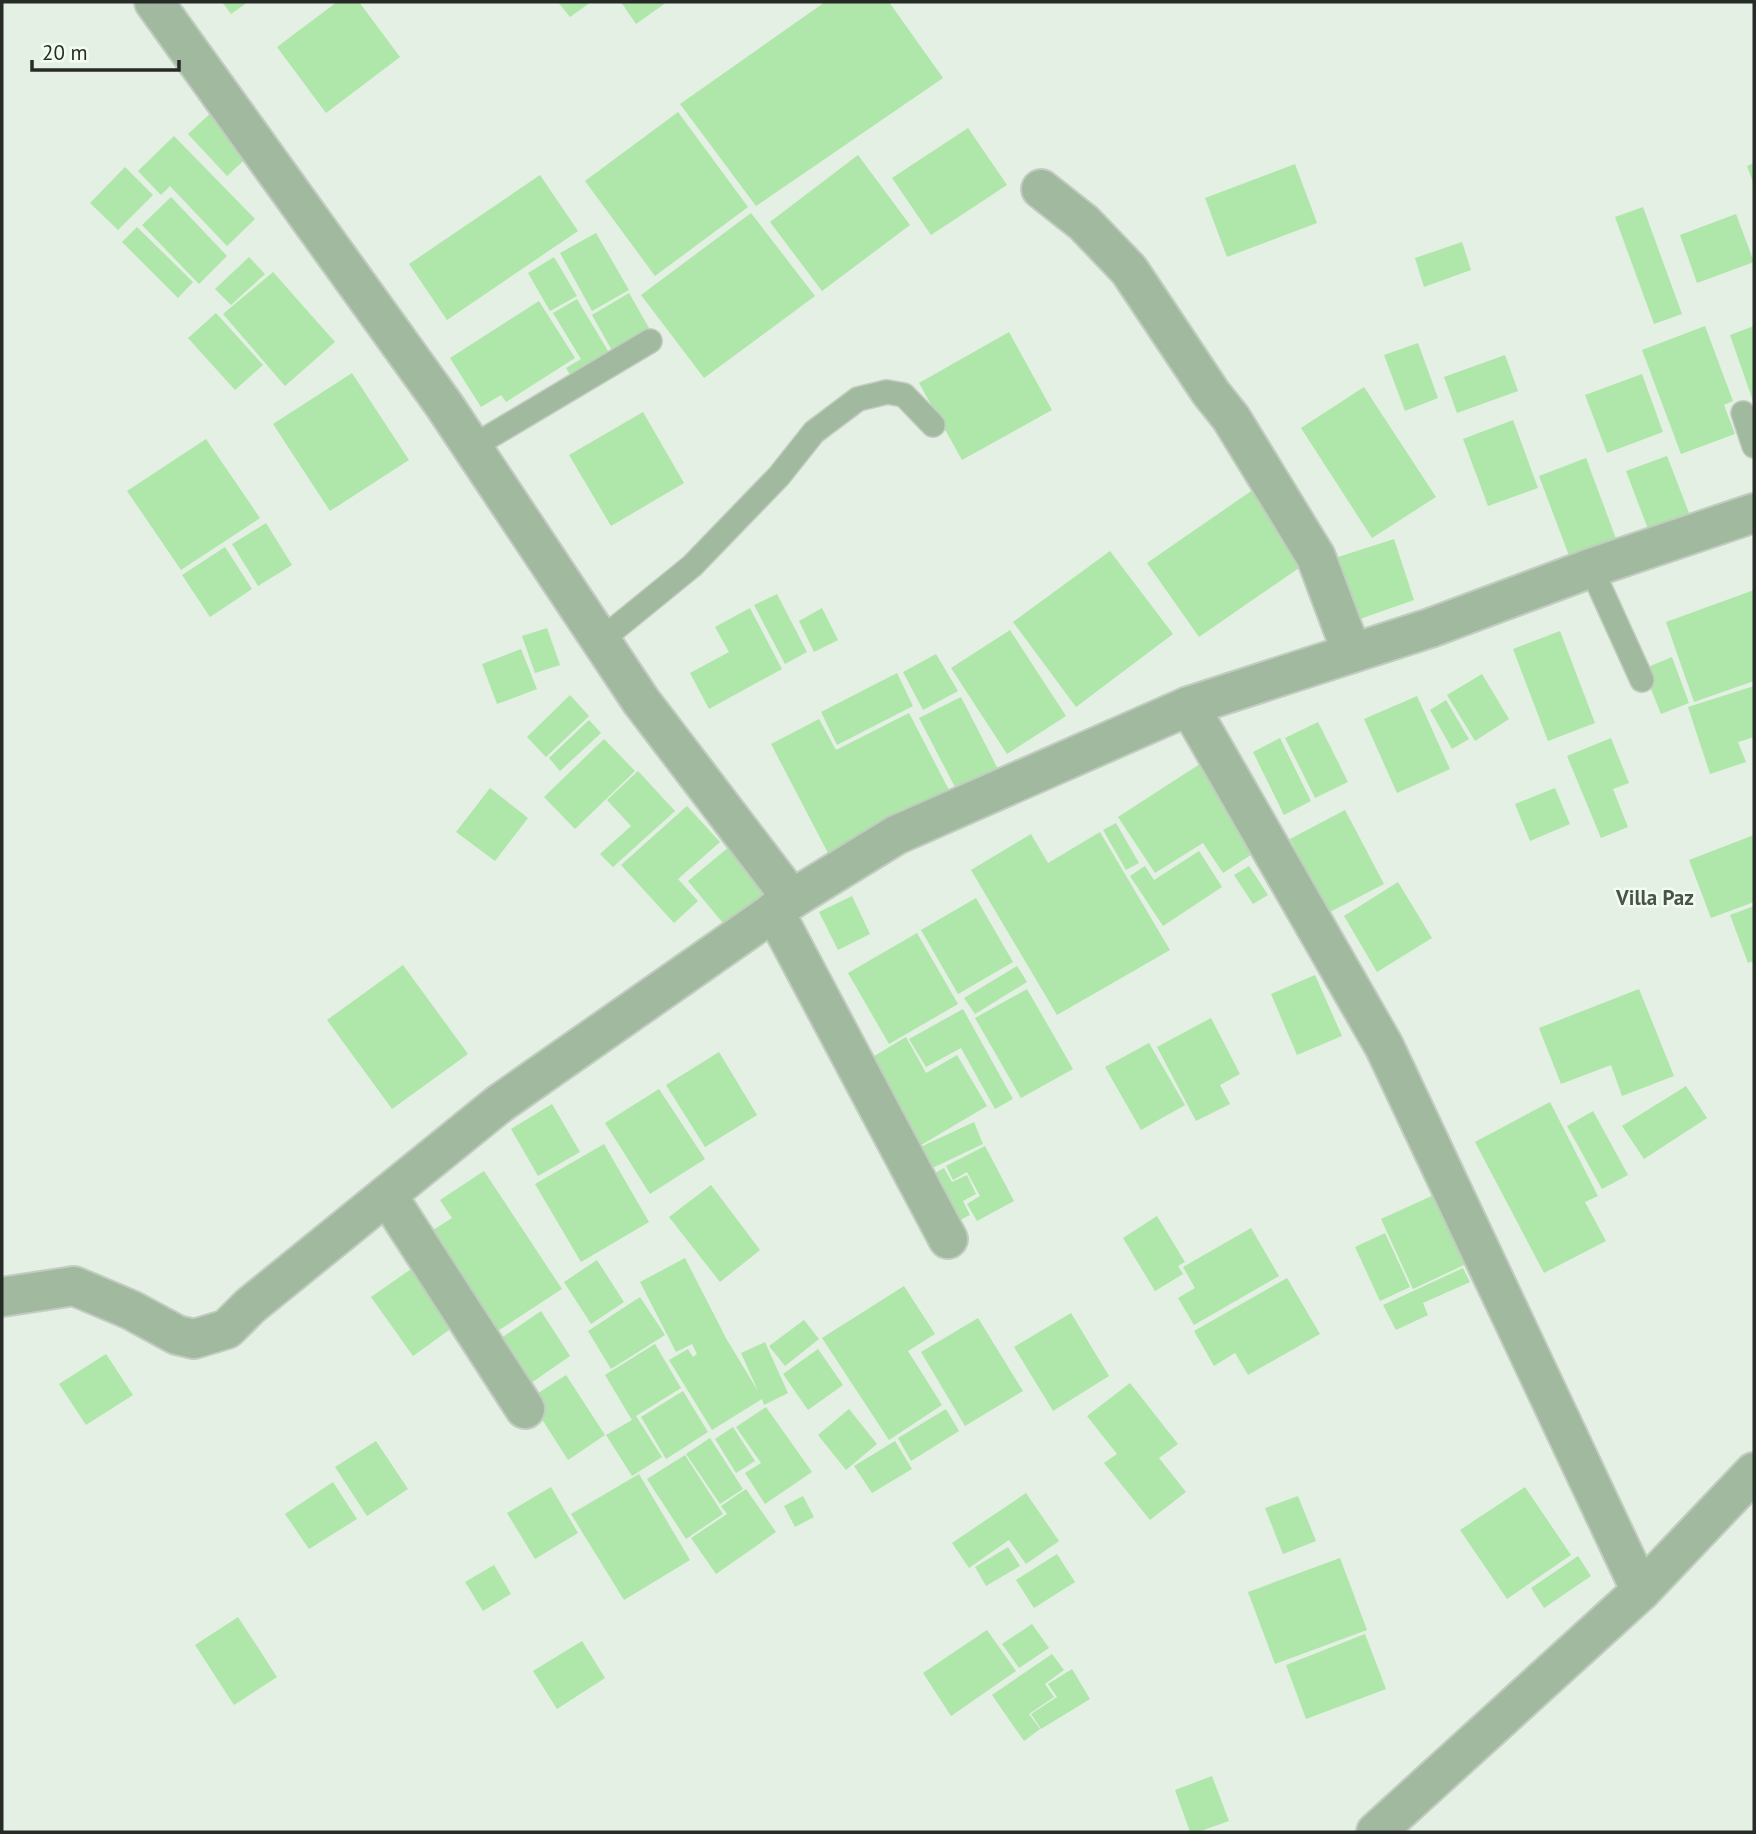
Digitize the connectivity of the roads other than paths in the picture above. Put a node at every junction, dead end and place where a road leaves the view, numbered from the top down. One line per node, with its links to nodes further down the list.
1 (154, 2): 7 (street)
2 (1041, 189): 11 (street)
3 (650, 341): 7 (lane)
4 (1743, 413): 6 (lane)
5 (933, 425): 10 (lane)
6 (1754, 446)
7 (472, 447): 10 (street)
8 (1754, 513): 9 (street)
9 (1591, 568): 11 (street); 12 (lane)
10 (601, 640): 14 (street)
11 (1352, 653): 13 (street)
12 (1643, 680)
13 (1189, 706): 14 (street); 20 (street)
14 (783, 905): 15 (street); 16 (street)
15 (387, 1195): 17 (street); 18 (street)
16 (948, 1239)
17 (2, 1297)
18 (525, 1409)
19 (1754, 1472): 20 (street)
20 (1641, 1591): 21 (street)
21 (1376, 1832)

